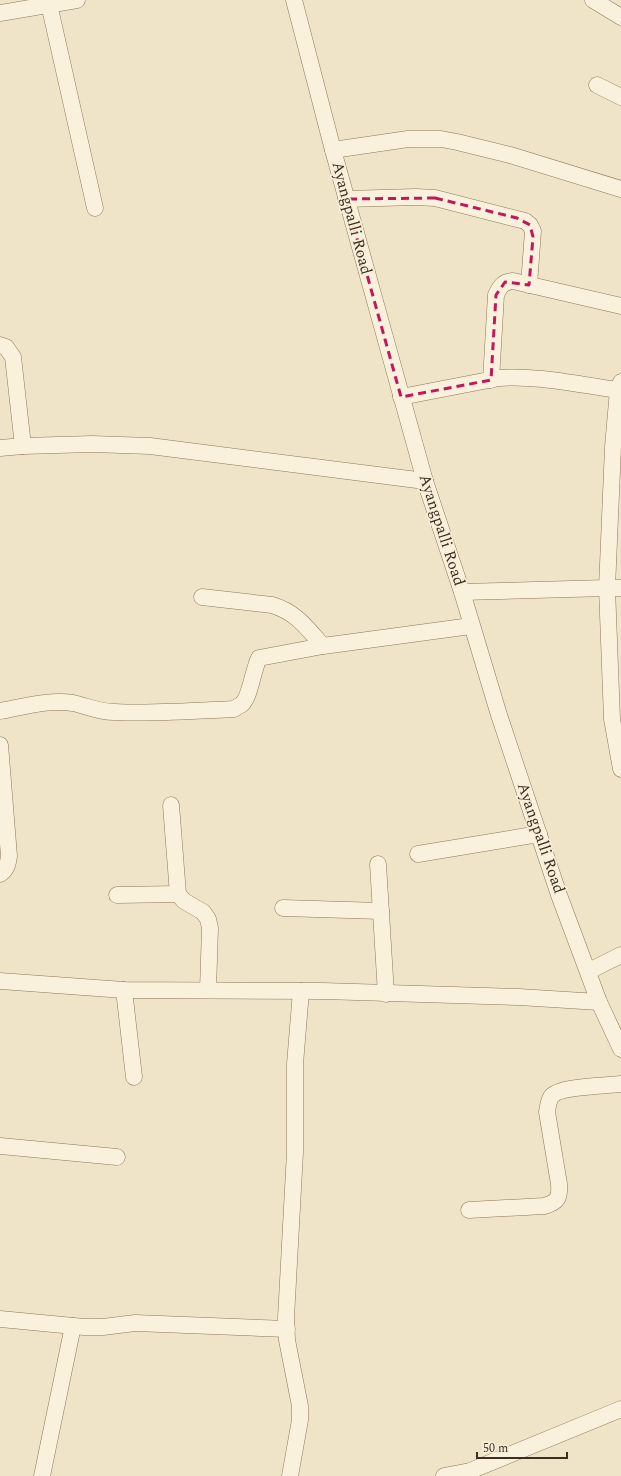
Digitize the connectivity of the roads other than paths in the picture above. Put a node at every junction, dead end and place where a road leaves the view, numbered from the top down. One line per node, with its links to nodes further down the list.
1 (73, 0): 4 (street)
2 (294, 0): 9 (street, Ayangpalli Road)
3 (593, 0): 6 (street)
4 (49, 4): 5 (street); 12 (street)
5 (0, 13)
6 (621, 17)
7 (597, 85): 8 (street)
8 (621, 97)
9 (333, 150): 10 (street); 11 (street, Ayangpalli Road)
10 (621, 189)
11 (346, 199): 13 (street); 18 (street, Ayangpalli Road)
12 (95, 208)
13 (529, 285): 14 (street); 16 (street)
14 (621, 306)
15 (0, 345): 19 (street)
16 (491, 380): 17 (street); 18 (street)
17 (620, 386): 22 (street)
18 (401, 397): 21 (street, Ayangpalli Road)
19 (23, 446): 20 (street); 21 (street)
20 (0, 448)
21 (425, 481): 23 (street, Ayangpalli Road)
22 (615, 588): 23 (street); 29 (street)
23 (462, 592): 25 (street, Ayangpalli Road)
24 (202, 597): 26 (street)
25 (471, 626): 26 (street); 31 (street, Ayangpalli Road)
26 (324, 646): 27 (street)
27 (0, 711)
28 (0, 745): 34 (street)
29 (621, 769)
30 (171, 805): 36 (street)
31 (539, 834): 32 (street); 40 (street, Ayangpalli Road)
32 (418, 854)
33 (378, 864): 38 (street)
34 (0, 874)
35 (117, 894): 36 (street)
36 (178, 894): 43 (street)
37 (283, 908): 38 (street)
38 (381, 911): 45 (street)
39 (621, 955): 40 (street)
40 (589, 971): 46 (street, Ayangpalli Road)
41 (0, 982): 42 (street)
42 (124, 990): 43 (street); 48 (street)
43 (208, 990): 44 (street)
44 (301, 991): 45 (street); 55 (street)
45 (386, 994): 46 (street)
46 (599, 1002): 47 (street, Ayangpalli Road)
47 (621, 1049)
48 (134, 1077)
49 (621, 1084): 52 (street)
50 (0, 1146): 51 (street)
51 (117, 1157)
52 (469, 1210)
53 (0, 1319): 54 (street)
54 (73, 1326): 55 (street); 58 (street)
55 (287, 1329): 59 (street)
56 (621, 1409): 57 (street)
57 (449, 1475)
58 (42, 1476)
59 (290, 1476)

